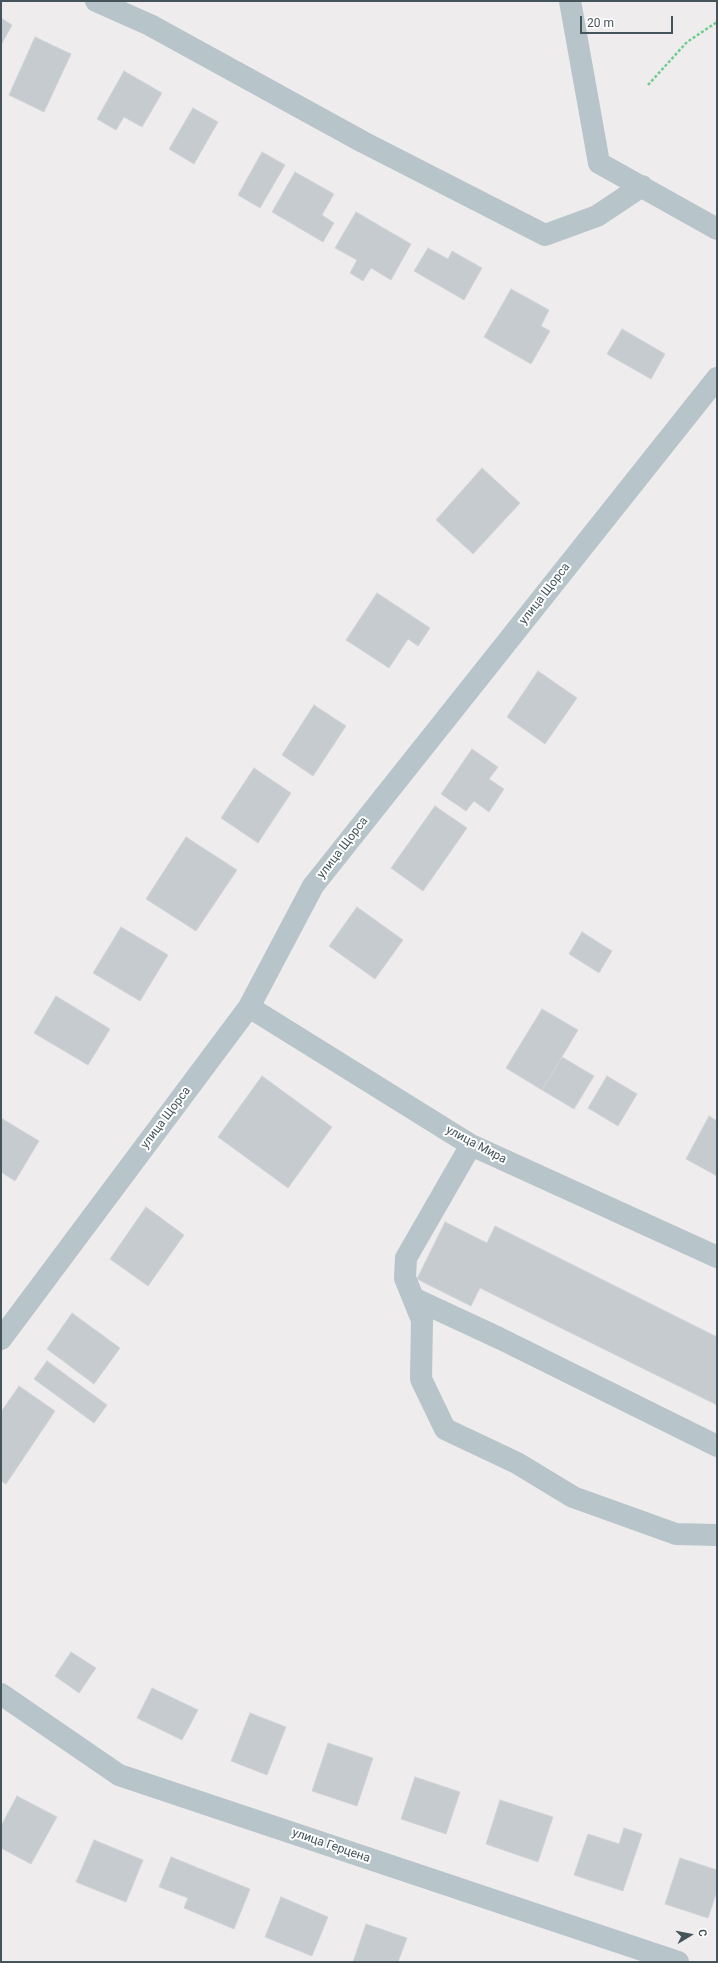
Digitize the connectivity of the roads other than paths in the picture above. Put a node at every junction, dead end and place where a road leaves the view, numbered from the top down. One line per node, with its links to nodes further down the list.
1 (96, 1): 3 (street)
2 (570, 1): 3 (street)
3 (642, 186): 4 (street)
4 (717, 229)
5 (717, 378): 6 (street, улица Щорса)
6 (249, 1007): 7 (street, улица Мира); 10 (street, улица Щорса)
7 (470, 1145): 8 (street, улица Мира); 9 (street)
8 (717, 1256)
9 (413, 1298): 11 (street); 12 (street)
10 (1, 1339)
11 (717, 1446)
12 (717, 1535)
13 (1, 1694): 14 (street, улица Герцена)
14 (678, 1962)

